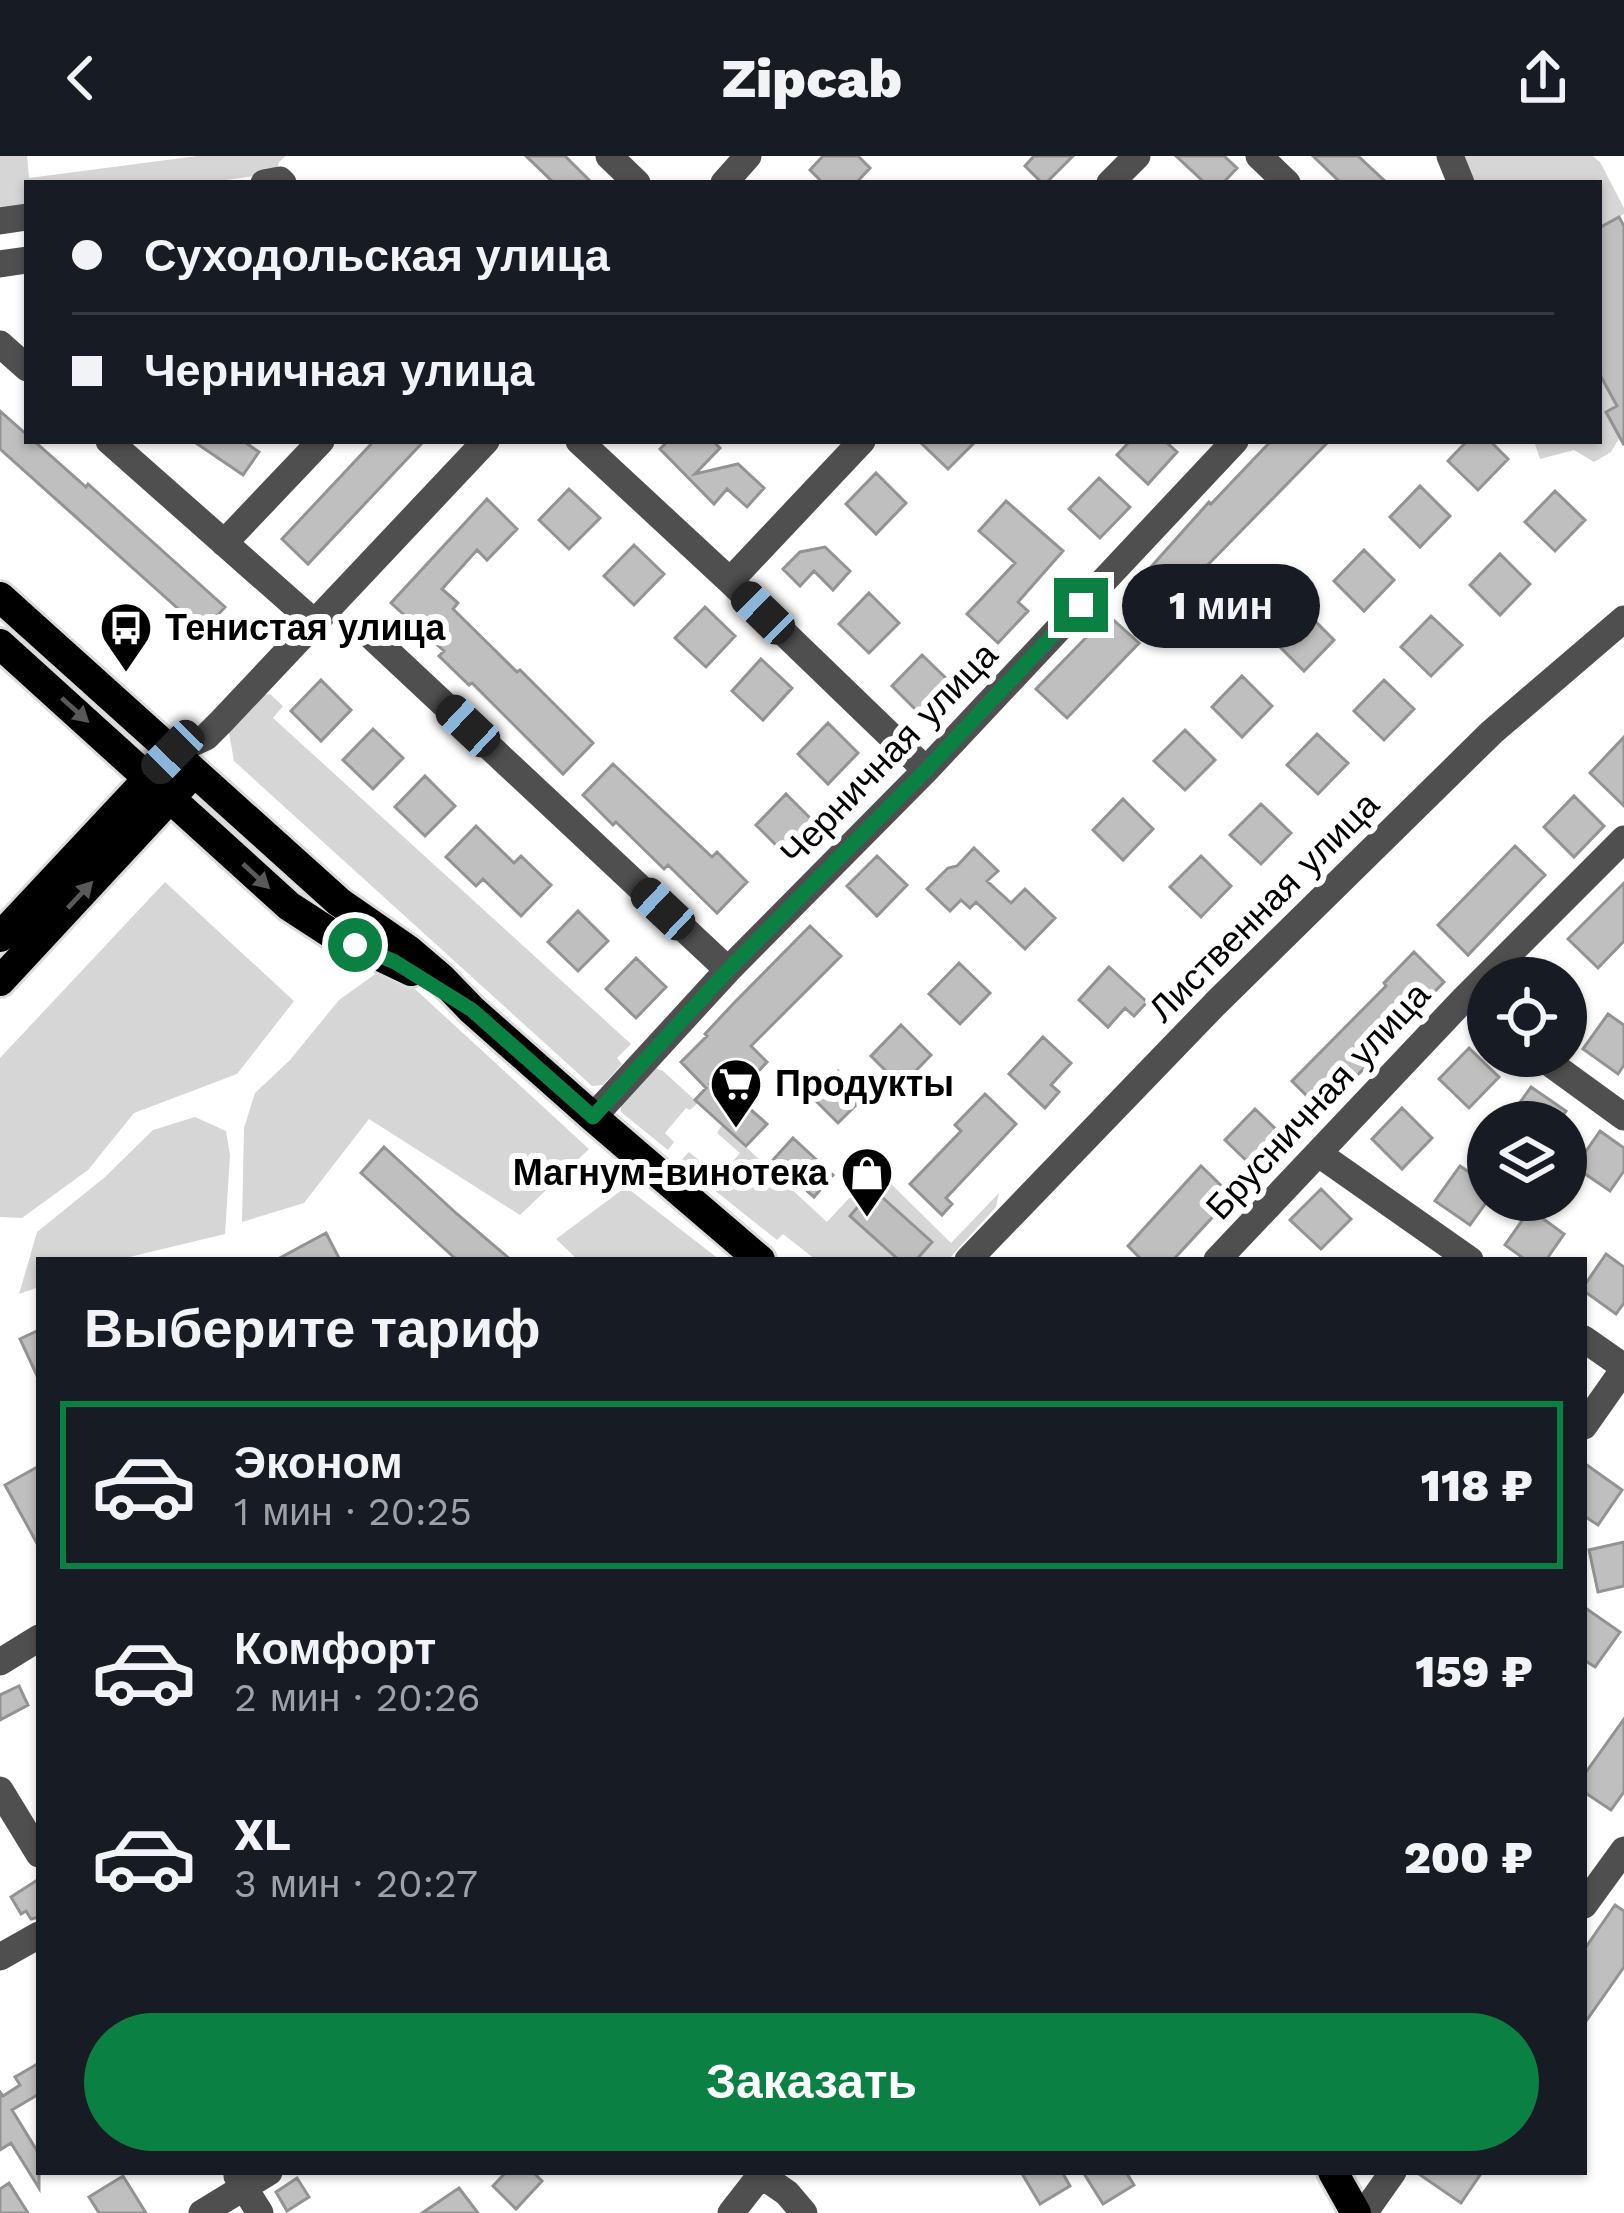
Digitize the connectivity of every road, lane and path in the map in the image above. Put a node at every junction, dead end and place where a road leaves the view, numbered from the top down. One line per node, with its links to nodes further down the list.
1 (609, 156): 5 (street)
2 (748, 156): 6 (street)
3 (1137, 156): 7 (street)
4 (1259, 156): 8 (street)
5 (635, 180)
6 (727, 180)
7 (1114, 180)
8 (1284, 180)
9 (0, 344): 10 (street)
10 (24, 365)
11 (112, 444): 17 (street)
12 (318, 444): 17 (street)
13 (483, 444): 21 (street)
14 (582, 444): 18 (street)
15 (859, 444): 18 (street)
16 (1232, 444): 25 (street, Черничная улица)
17 (224, 543): 21 (street)
18 (730, 581): 25 (street)
19 (0, 597): 24 (main road)
20 (1624, 620): 39 (street, Лиственная улица)
21 (315, 623): 24 (street)
22 (370, 635): 29 (street)
23 (0, 644): 26 (main road, one-way to 26)
24 (184, 762): 26 (main road); 33 (main road)
25 (926, 770): 29 (street, Черничная улица)
26 (160, 787): 28 (main road); 30 (main road, one-way to 26); 33 (main road, one-way to 33)
27 (1624, 839): 31 (street, Брусничная улица)
28 (0, 937)
29 (728, 970): 35 (street, Черничная улица)
30 (0, 981)
31 (1463, 1000): 32 (street); 37 (street, Брусничная улица)
32 (1467, 1003)
33 (472, 1010): 35 (main road)
34 (1569, 1077): 36 (street)
35 (593, 1117): 38 (main road)
36 (1624, 1117)
37 (1319, 1154): 40 (street, Брусничная улица); 41 (street)
38 (756, 1257)
39 (971, 1257)
40 (1219, 1257)
41 (1466, 1257)
42 (1587, 1342): 43 (street)
43 (1624, 1368): 44 (street)
44 (1587, 1422)
45 (36, 1640): 46 (street)
46 (0, 1662)
47 (0, 1790): 48 (street)
48 (36, 1849)
49 (1624, 1850): 50 (street)
50 (1587, 1901)
51 (36, 1937): 52 (street)
52 (0, 1958)
53 (760, 2175): 60 (street)
54 (764, 2175): 61 (street)
55 (1335, 2175): 62 (main road)
56 (1391, 2175): 62 (street)
57 (250, 2177): 58 (street); 59 (street)
58 (202, 2213)
59 (260, 2213)
60 (731, 2213)
61 (803, 2213)
62 (1360, 2213)

